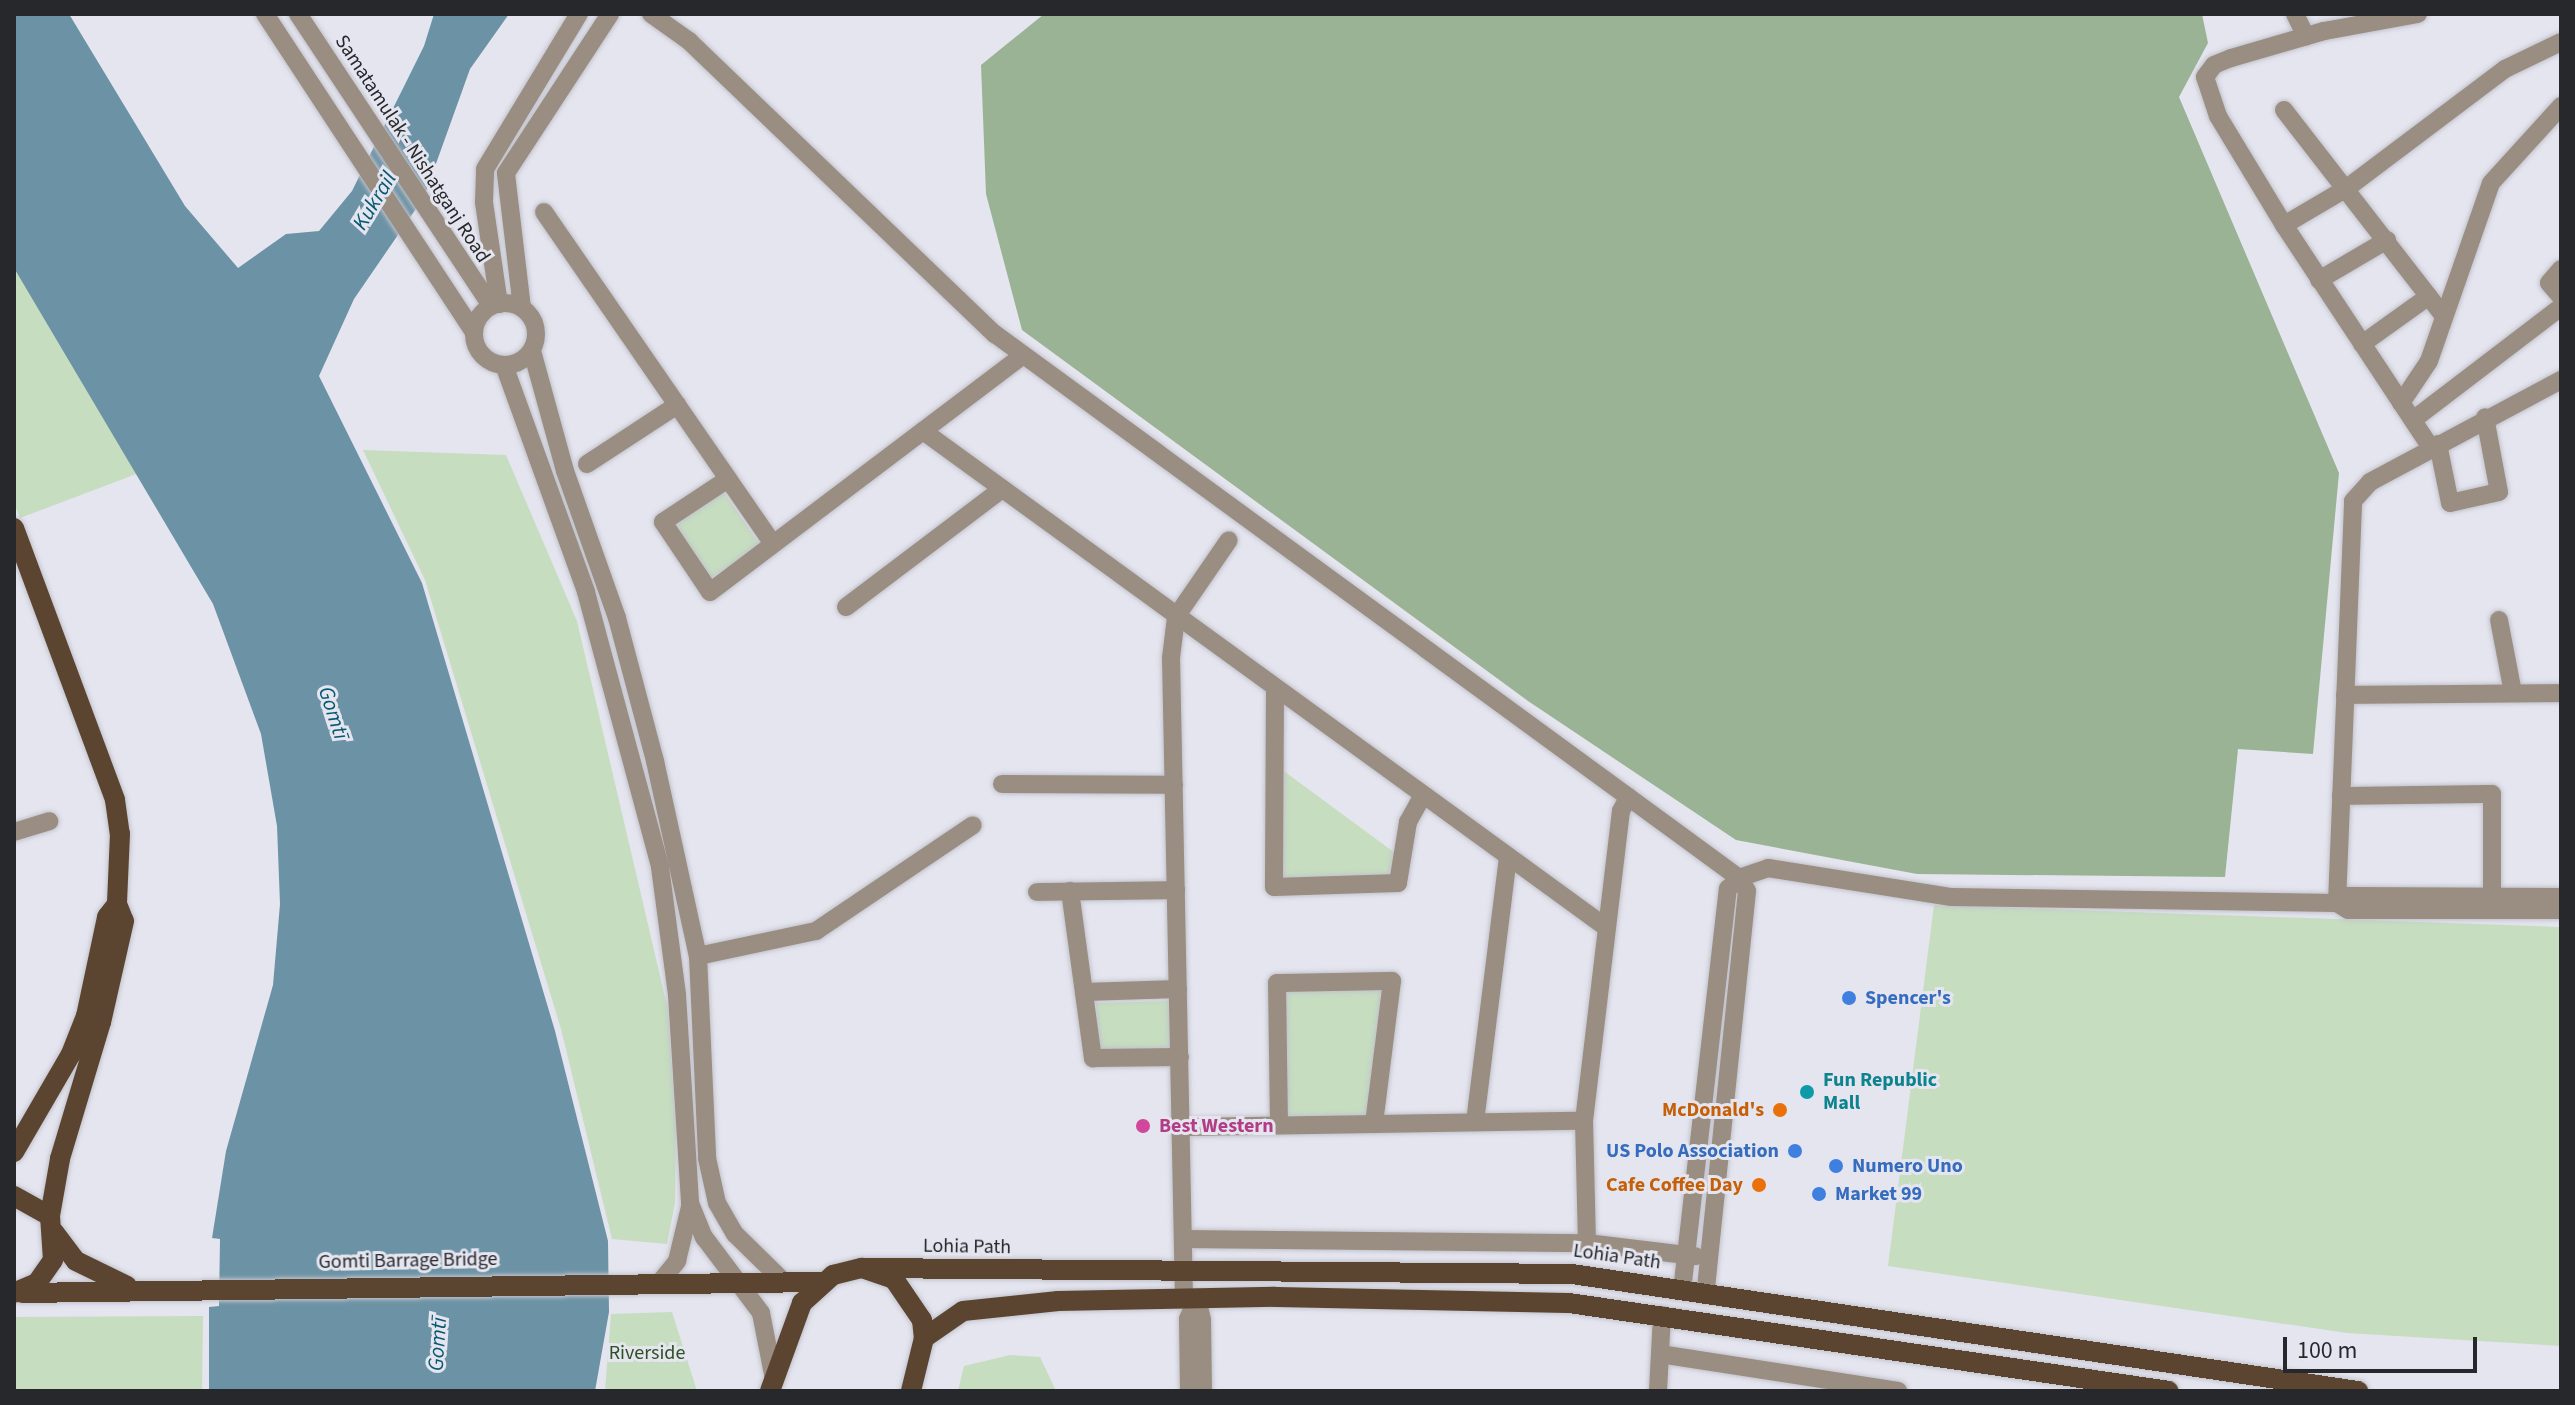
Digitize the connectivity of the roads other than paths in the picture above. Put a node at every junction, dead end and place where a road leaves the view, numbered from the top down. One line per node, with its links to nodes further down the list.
1 (265, 14): 25 (street)
2 (298, 14): 21 (street, Samatamulak - Nishatganj Road)
3 (610, 14): 8 (street)
4 (651, 14): 28 (street)
5 (2295, 14): 9 (street)
6 (2418, 14): 9 (street)
7 (576, 19): 8 (street); 21 (street)
8 (592, 37): 23 (street)
9 (2306, 37): 15 (street)
10 (2561, 42): 13 (street)
11 (2561, 106): 24 (street)
12 (2284, 110): 13 (street)
13 (2347, 188): 15 (street); 16 (street)
14 (544, 212): 32 (street)
15 (2284, 225): 18 (street)
16 (2387, 240): 18 (street); 19 (street)
17 (2561, 269): 20 (street)
18 (2319, 280): 26 (street)
19 (2429, 296): 24 (street); 26 (street)
20 (2561, 297)
21 (495, 305): 23 (street); 25 (street)
22 (2561, 307): 34 (street)
23 (522, 308): 27 (street)
24 (2444, 316): 31 (street)
25 (474, 332): 29 (street)
26 (2362, 344): 31 (street)
27 (532, 351): 29 (street); 69 (street)
28 (1022, 356): 35 (street); 54 (street)
29 (504, 365): 80 (street)
30 (2561, 380): 33 (street)
31 (2401, 403): 34 (street)
32 (677, 405): 37 (street); 38 (street)
33 (2485, 417): 36 (street); 36 (street)
34 (2413, 420): 36 (street)
35 (923, 431): 39 (street); 42 (street)
36 (2435, 446): 49 (street)
37 (587, 464)
38 (728, 479): 42 (street); 42 (street)
39 (1002, 489): 43 (street); 44 (street)
40 (14, 528): 66 (main road)
41 (1229, 540): 44 (street)
42 (773, 544)
43 (846, 607)
44 (1176, 617): 46 (street); 51 (street)
45 (2499, 620): 47 (street)
46 (1275, 688): 52 (street); 52 (street)
47 (2513, 693): 48 (street); 49 (street)
48 (2561, 693)
49 (2345, 695): 53 (street)
50 (1002, 784): 51 (street)
51 (1174, 785): 60 (street)
52 (1423, 795): 58 (street)
53 (2341, 796): 63 (street); 65 (street)
54 (1628, 797): 59 (street); 68 (street)
55 (49, 821): 57 (street)
56 (973, 825): 69 (street)
57 (14, 832)
58 (1508, 857): 68 (street); 74 (street)
59 (1739, 878): 65 (street); 84 (street); 85 (street)
60 (1176, 890): 61 (street); 70 (street)
61 (1070, 891): 62 (street); 71 (street)
62 (1037, 892)
63 (2492, 897): 64 (street); 65 (street)
64 (2561, 897)
65 (2337, 903): 67 (street)
66 (117, 904): 78 (main road); 81 (main road)
67 (2561, 910)
68 (1607, 928): 73 (street)
69 (698, 956): 92 (street)
70 (1178, 989): 71 (street); 72 (street)
71 (1084, 992): 72 (street)
72 (1180, 1057): 77 (street)
73 (1584, 1121): 74 (street); 83 (street)
74 (1475, 1122): 75 (street)
75 (1374, 1124): 76 (street); 76 (street)
76 (1279, 1125): 77 (street)
77 (1181, 1127): 82 (street)
78 (14, 1152)
79 (14, 1196): 81 (main road)
80 (690, 1203): 89 (street); 91 (street)
81 (52, 1224): 93 (main road); 95 (main road)
82 (1183, 1239): 83 (street); 87 (street)
83 (1587, 1243): 84 (street)
84 (1685, 1255): 85 (street); 94 (street)
85 (1706, 1257): 96 (street)
86 (862, 1268): 87 (main road, Lohia Path); 90 (main road, Lohia Path); 100 (main road)
87 (1183, 1271): 88 (main road, Lohia Path); 97 (street)
88 (1225, 1272): 94 (main road, Lohia Path); 98 (street)
89 (661, 1281): 91 (main road, Gomti Barrage Bridge); 93 (main road, Gomti Barrage Bridge)
90 (821, 1282): 92 (main road, Lohia Path); 102 (main road)
91 (739, 1283): 92 (main road, Lohia Path); 102 (street)
92 (785, 1283)
93 (134, 1289): 95 (main road, Gomti Barrage Bridge)
94 (1682, 1291): 96 (main road, Lohia Path)
95 (14, 1293)
96 (1705, 1294): 109 (main road, Lohia Path)
97 (1190, 1299): 98 (main road); 100 (main road); 104 (street); 105 (street)
98 (1226, 1299): 99 (main road)
99 (1662, 1315): 101 (street); 108 (main road)
100 (924, 1338): 103 (main road)
101 (1660, 1354): 106 (street); 107 (street)
102 (772, 1385)
103 (911, 1391)
104 (1189, 1391)
105 (1203, 1391)
106 (1658, 1391)
107 (1898, 1391)
108 (2169, 1391)
109 (2358, 1391)

